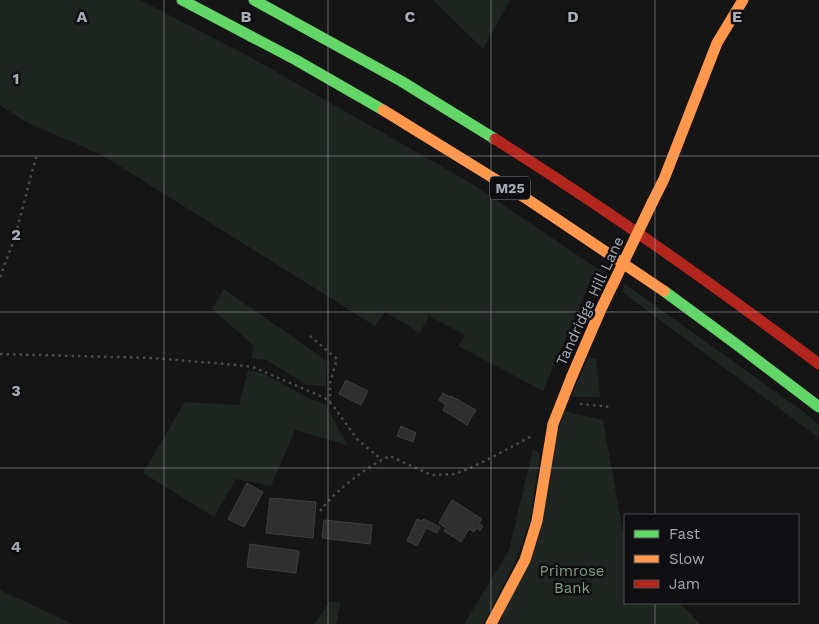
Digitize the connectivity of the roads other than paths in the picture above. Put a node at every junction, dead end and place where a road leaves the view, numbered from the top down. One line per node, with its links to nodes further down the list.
1 (182, 0): 5 (main road, M25)
2 (254, 0): 4 (main road, M25)
3 (743, 0): 6 (main road, Tandridge Hill Lane, bridge)
4 (819, 364)
5 (819, 407)
6 (491, 624)

